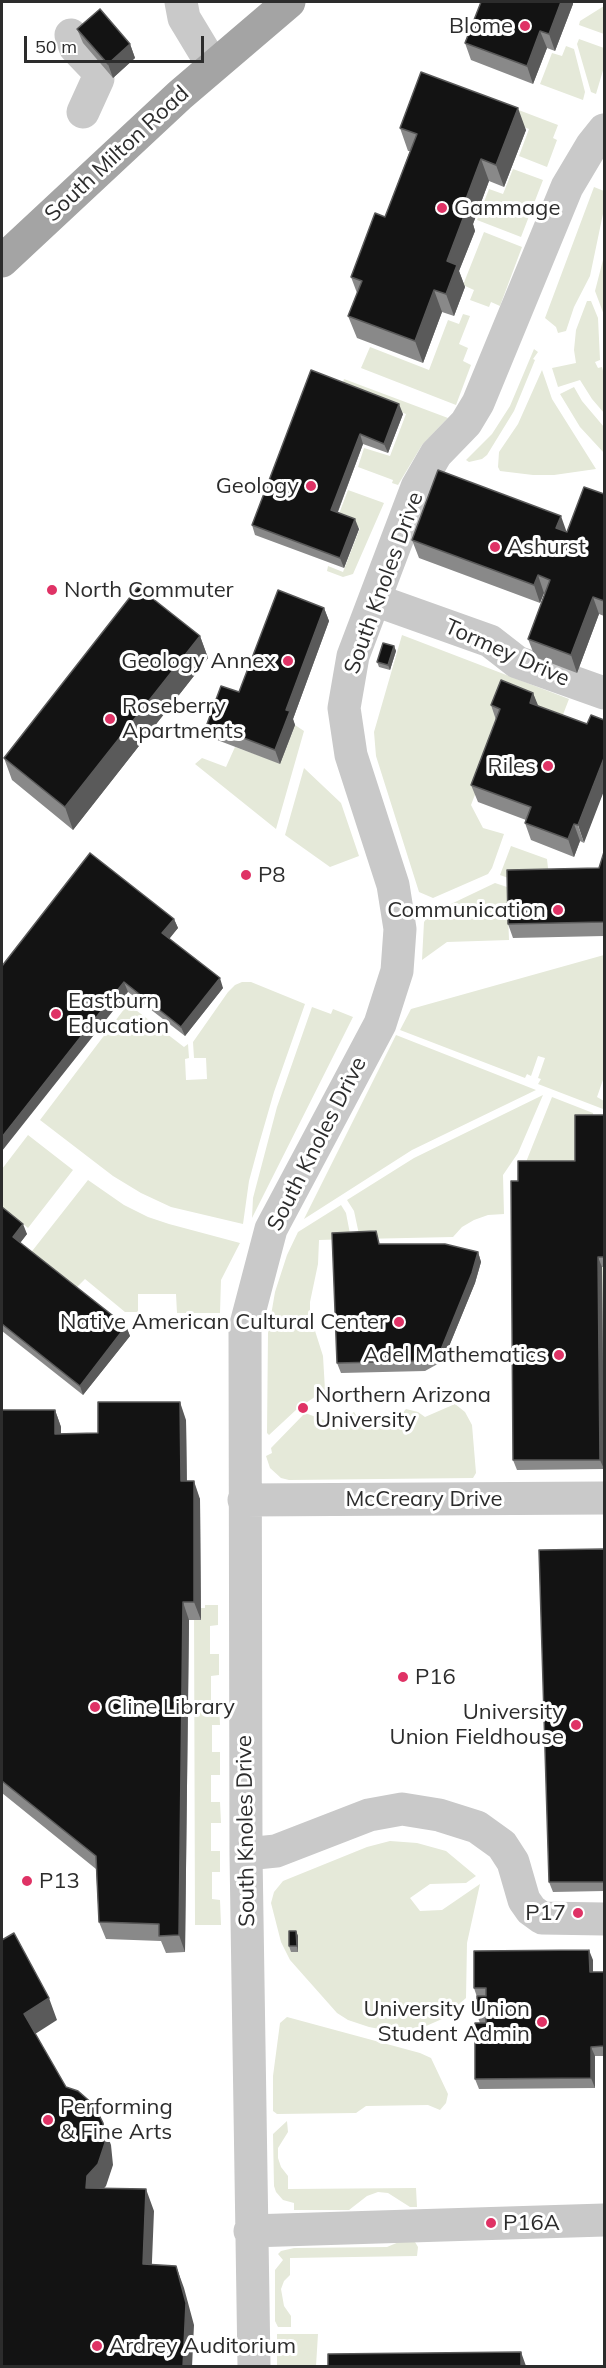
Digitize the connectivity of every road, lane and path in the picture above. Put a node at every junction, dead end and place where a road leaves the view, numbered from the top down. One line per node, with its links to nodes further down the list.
1 (181, 2): 4 (street)
2 (289, 2): 4 (main road, South Milton Road)
3 (71, 35): 5 (street)
4 (213, 66): 7 (main road, South Milton Road)
5 (83, 112)
6 (604, 130): 8 (street, South Knoles Drive)
7 (2, 261)
8 (375, 600): 9 (street, Tormey Drive); 11 (street, South Knoles Drive)
9 (604, 693)
10 (604, 1498): 11 (street, McCreary Drive)
11 (244, 1500): 12 (street, South Knoles Drive)
12 (246, 1854): 13 (street); 15 (street, South Knoles Drive)
13 (604, 1919)
14 (604, 2220): 15 (street)
15 (250, 2231): 16 (street, South Knoles Drive)
16 (254, 2367)

